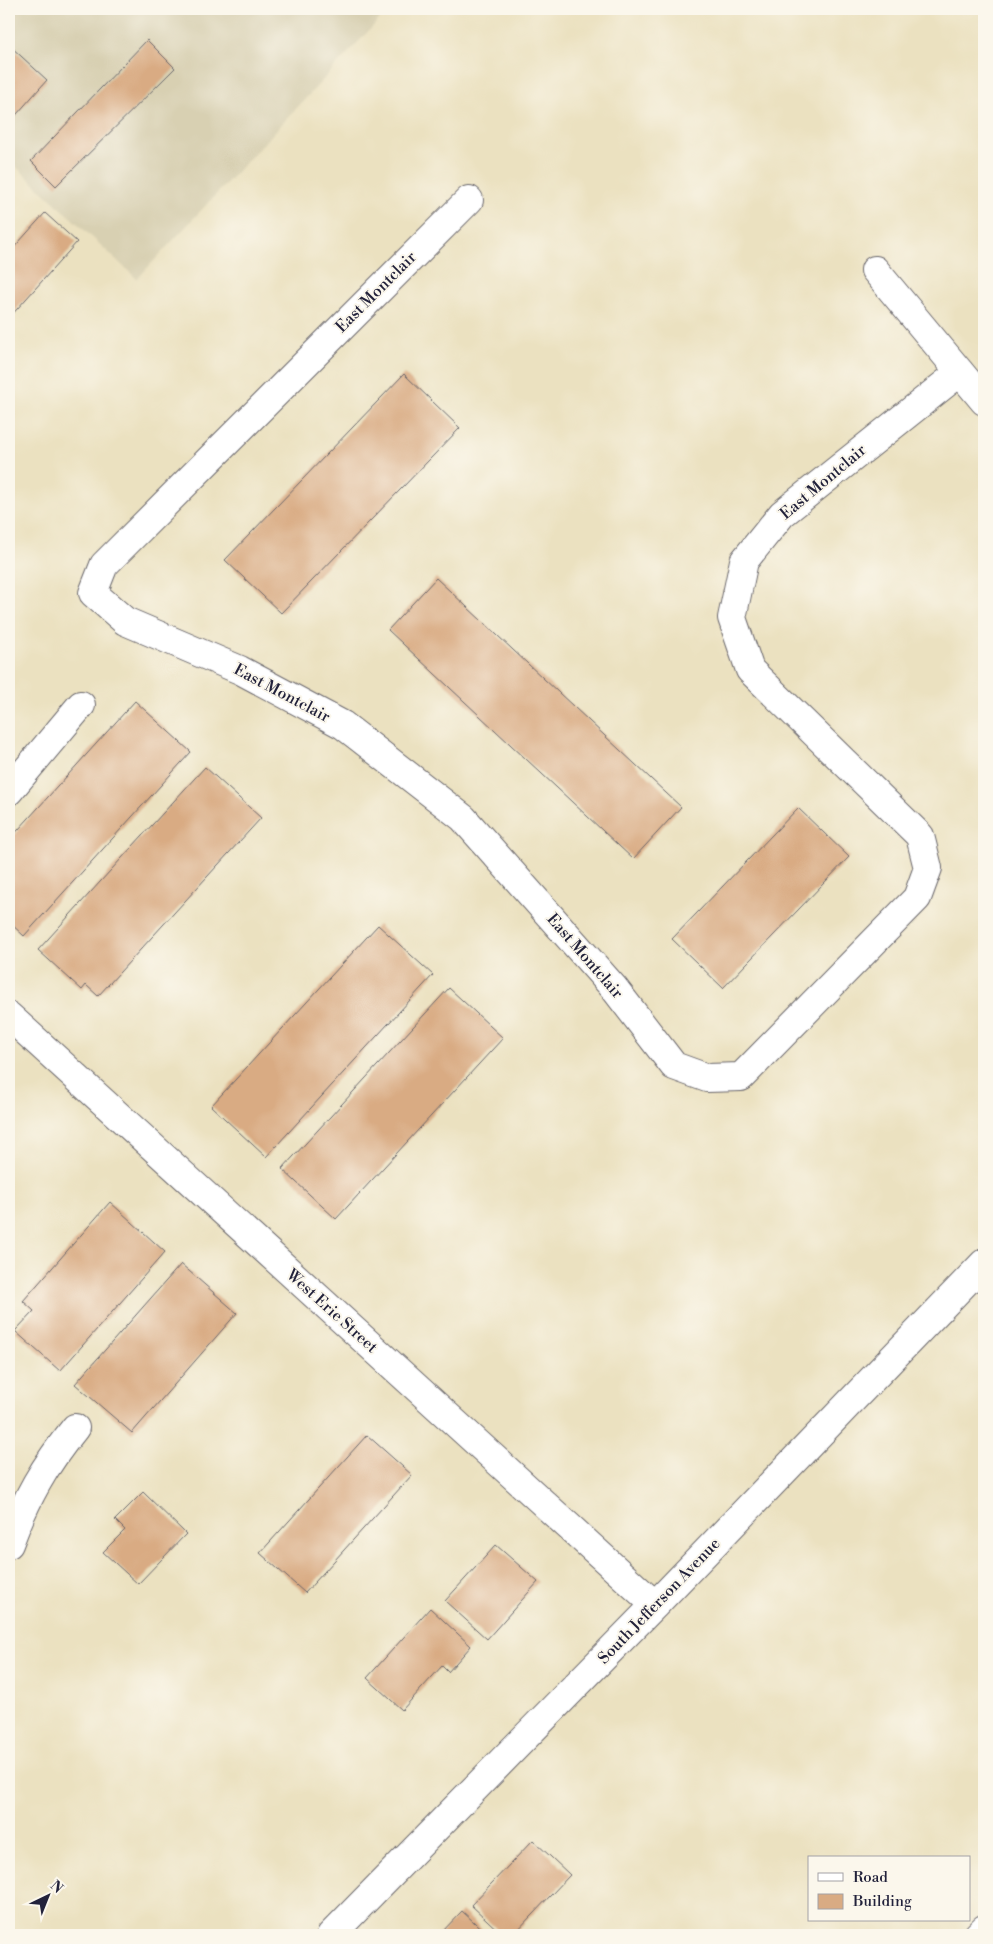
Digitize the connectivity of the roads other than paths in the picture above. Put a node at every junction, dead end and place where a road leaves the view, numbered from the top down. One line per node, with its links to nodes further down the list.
1 (469, 200): 3 (street, East Montclair)
2 (876, 270): 3 (street)
3 (960, 372): 4 (street)
4 (984, 401)
5 (81, 705): 6 (street)
6 (9, 791)
7 (9, 1016): 11 (street, West Erie Street)
8 (984, 1263): 11 (street, South Jefferson Avenue)
9 (75, 1428): 10 (street)
10 (9, 1544)
11 (655, 1605): 13 (street, South Jefferson Avenue)
12 (984, 1929): 14 (street)
13 (330, 1935)
14 (978, 1935)

